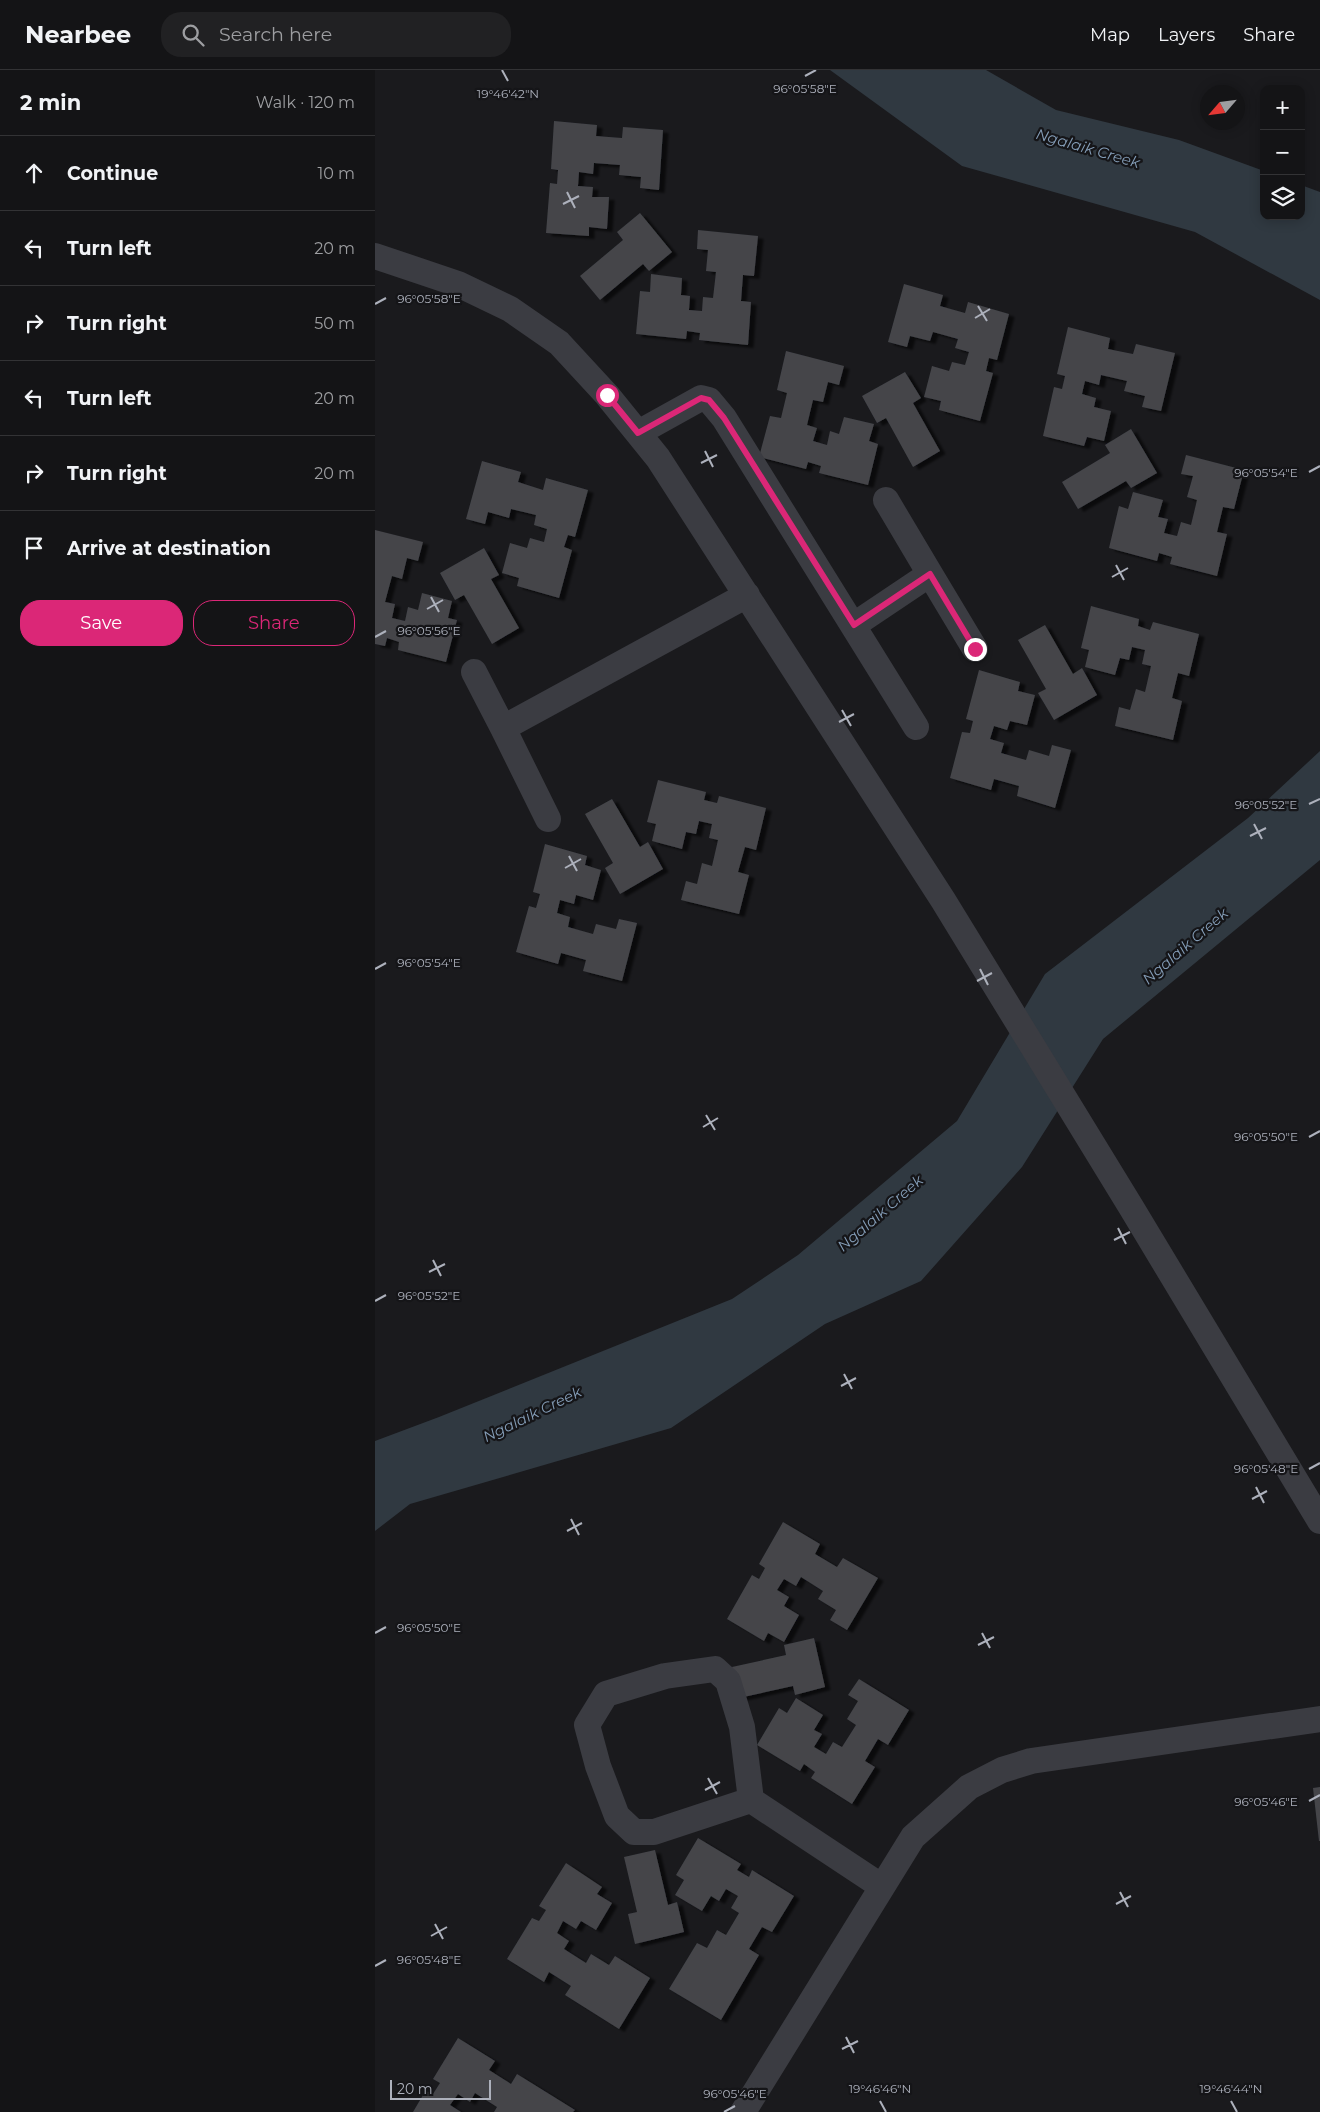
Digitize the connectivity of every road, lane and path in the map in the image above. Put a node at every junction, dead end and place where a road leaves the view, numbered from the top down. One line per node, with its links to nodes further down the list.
1 (375, 256): 2 (street)
2 (638, 433): 5 (street); 6 (street)
3 (886, 500): 4 (street)
4 (930, 574): 6 (street); 7 (street)
5 (747, 595): 10 (street); 12 (street)
6 (854, 625): 9 (street)
7 (975, 649)
8 (474, 672): 10 (street)
9 (916, 727)
10 (503, 728): 11 (street)
11 (548, 819)
12 (1320, 1521)
13 (1320, 1719): 15 (street)
14 (751, 1800): 14 (street); 15 (street)
15 (881, 1886): 16 (street)
16 (743, 2112)

